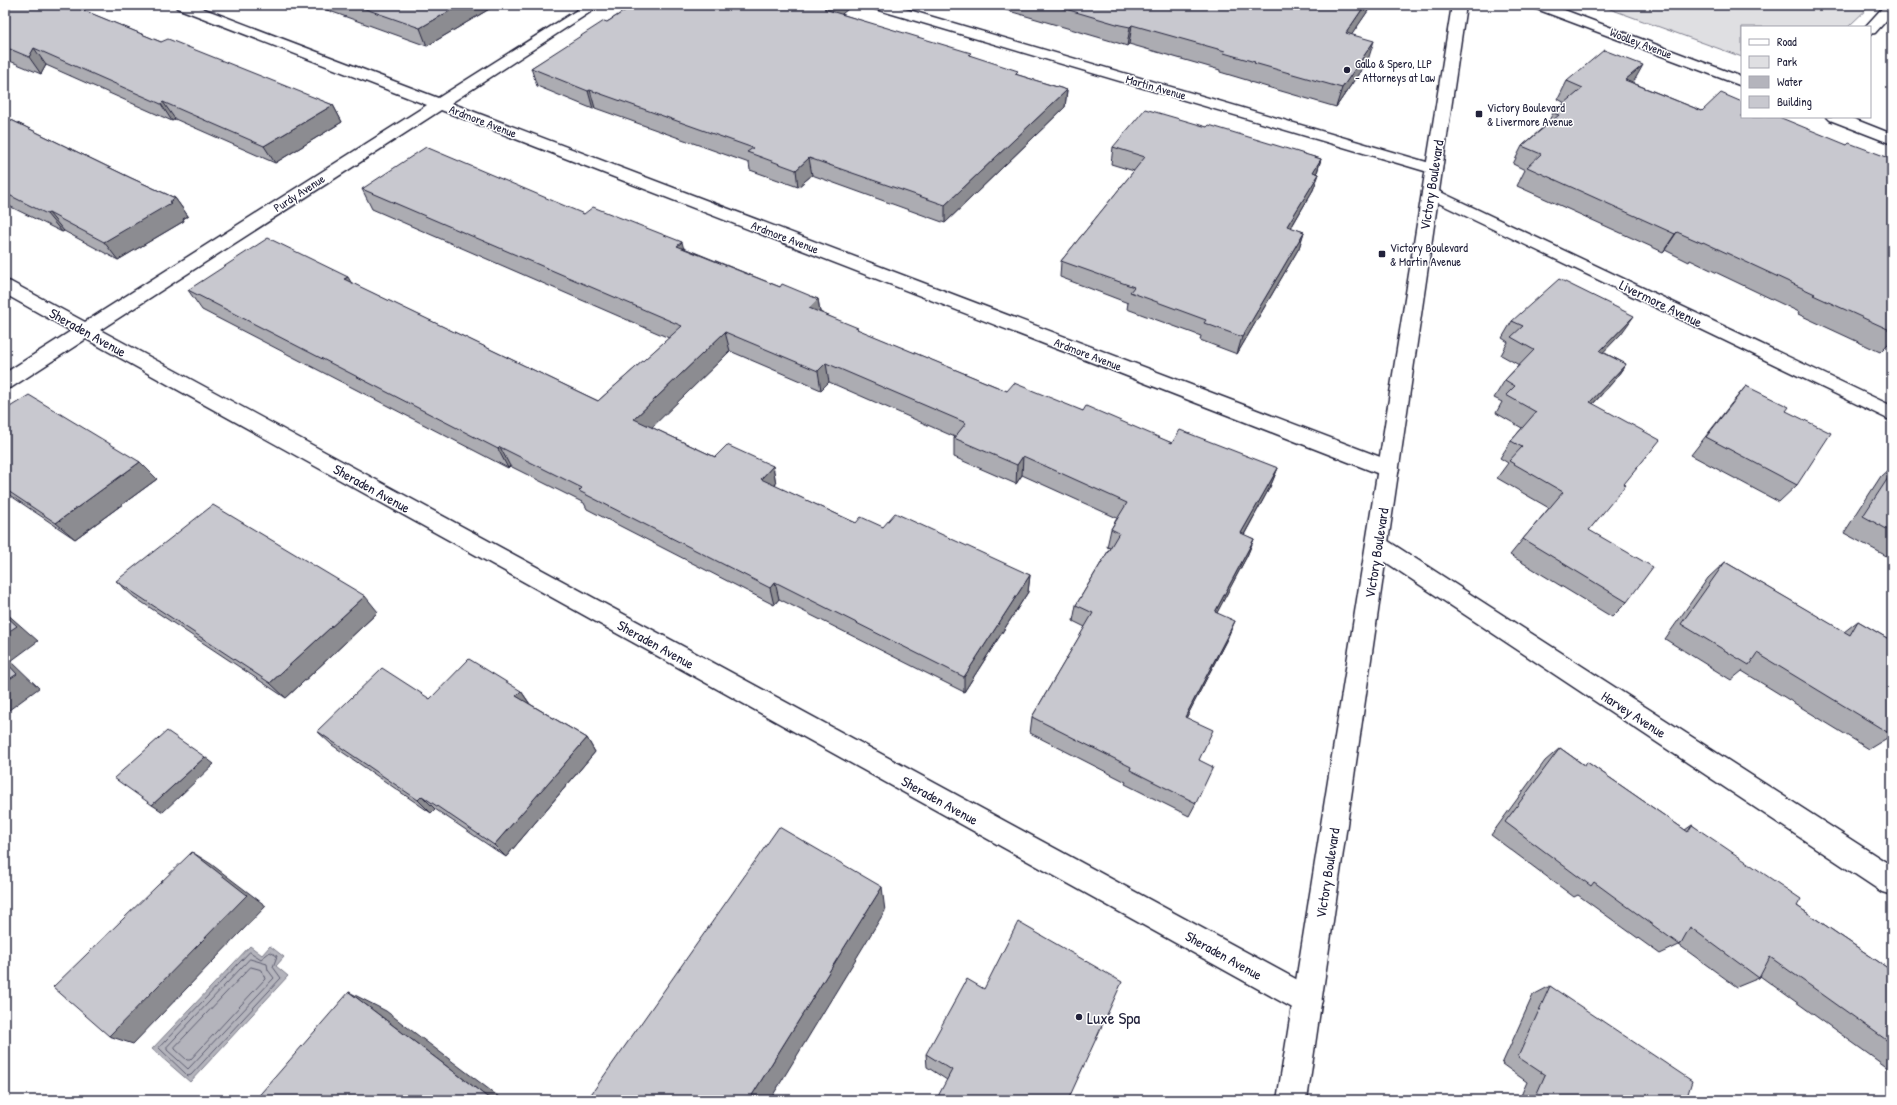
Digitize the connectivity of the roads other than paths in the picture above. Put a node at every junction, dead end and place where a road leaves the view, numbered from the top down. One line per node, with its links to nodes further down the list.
1 (182, 5): 9 (street, Ardmore Avenue)
2 (594, 5): 9 (street, Purdy Avenue)
3 (878, 5): 12 (street, Martin Avenue)
4 (1459, 5): 12 (street, Victory Boulevard)
5 (1539, 5): 8 (street, Woolley Avenue)
6 (1892, 6): 7 (street)
7 (1871, 29)
8 (1741, 82)
9 (439, 104): 15 (street, Purdy Avenue); 18 (street, Ardmore Avenue)
10 (1837, 118): 11 (street)
11 (1892, 139)
12 (1434, 169): 13 (street, Victory Boulevard)
13 (1430, 192): 17 (street, Livermore Avenue); 18 (street, Victory Boulevard)
14 (5, 286): 15 (street, Sheraden Avenue)
15 (85, 331): 16 (street, Purdy Avenue); 21 (street, Sheraden Avenue)
16 (5, 382)
17 (1892, 414)
18 (1389, 469): 19 (street, Victory Boulevard)
19 (1377, 545): 20 (street, Harvey Avenue); 21 (street, Victory Boulevard)
20 (1892, 882)
21 (1308, 1001): 22 (street, Victory Boulevard)
22 (1292, 1100)

